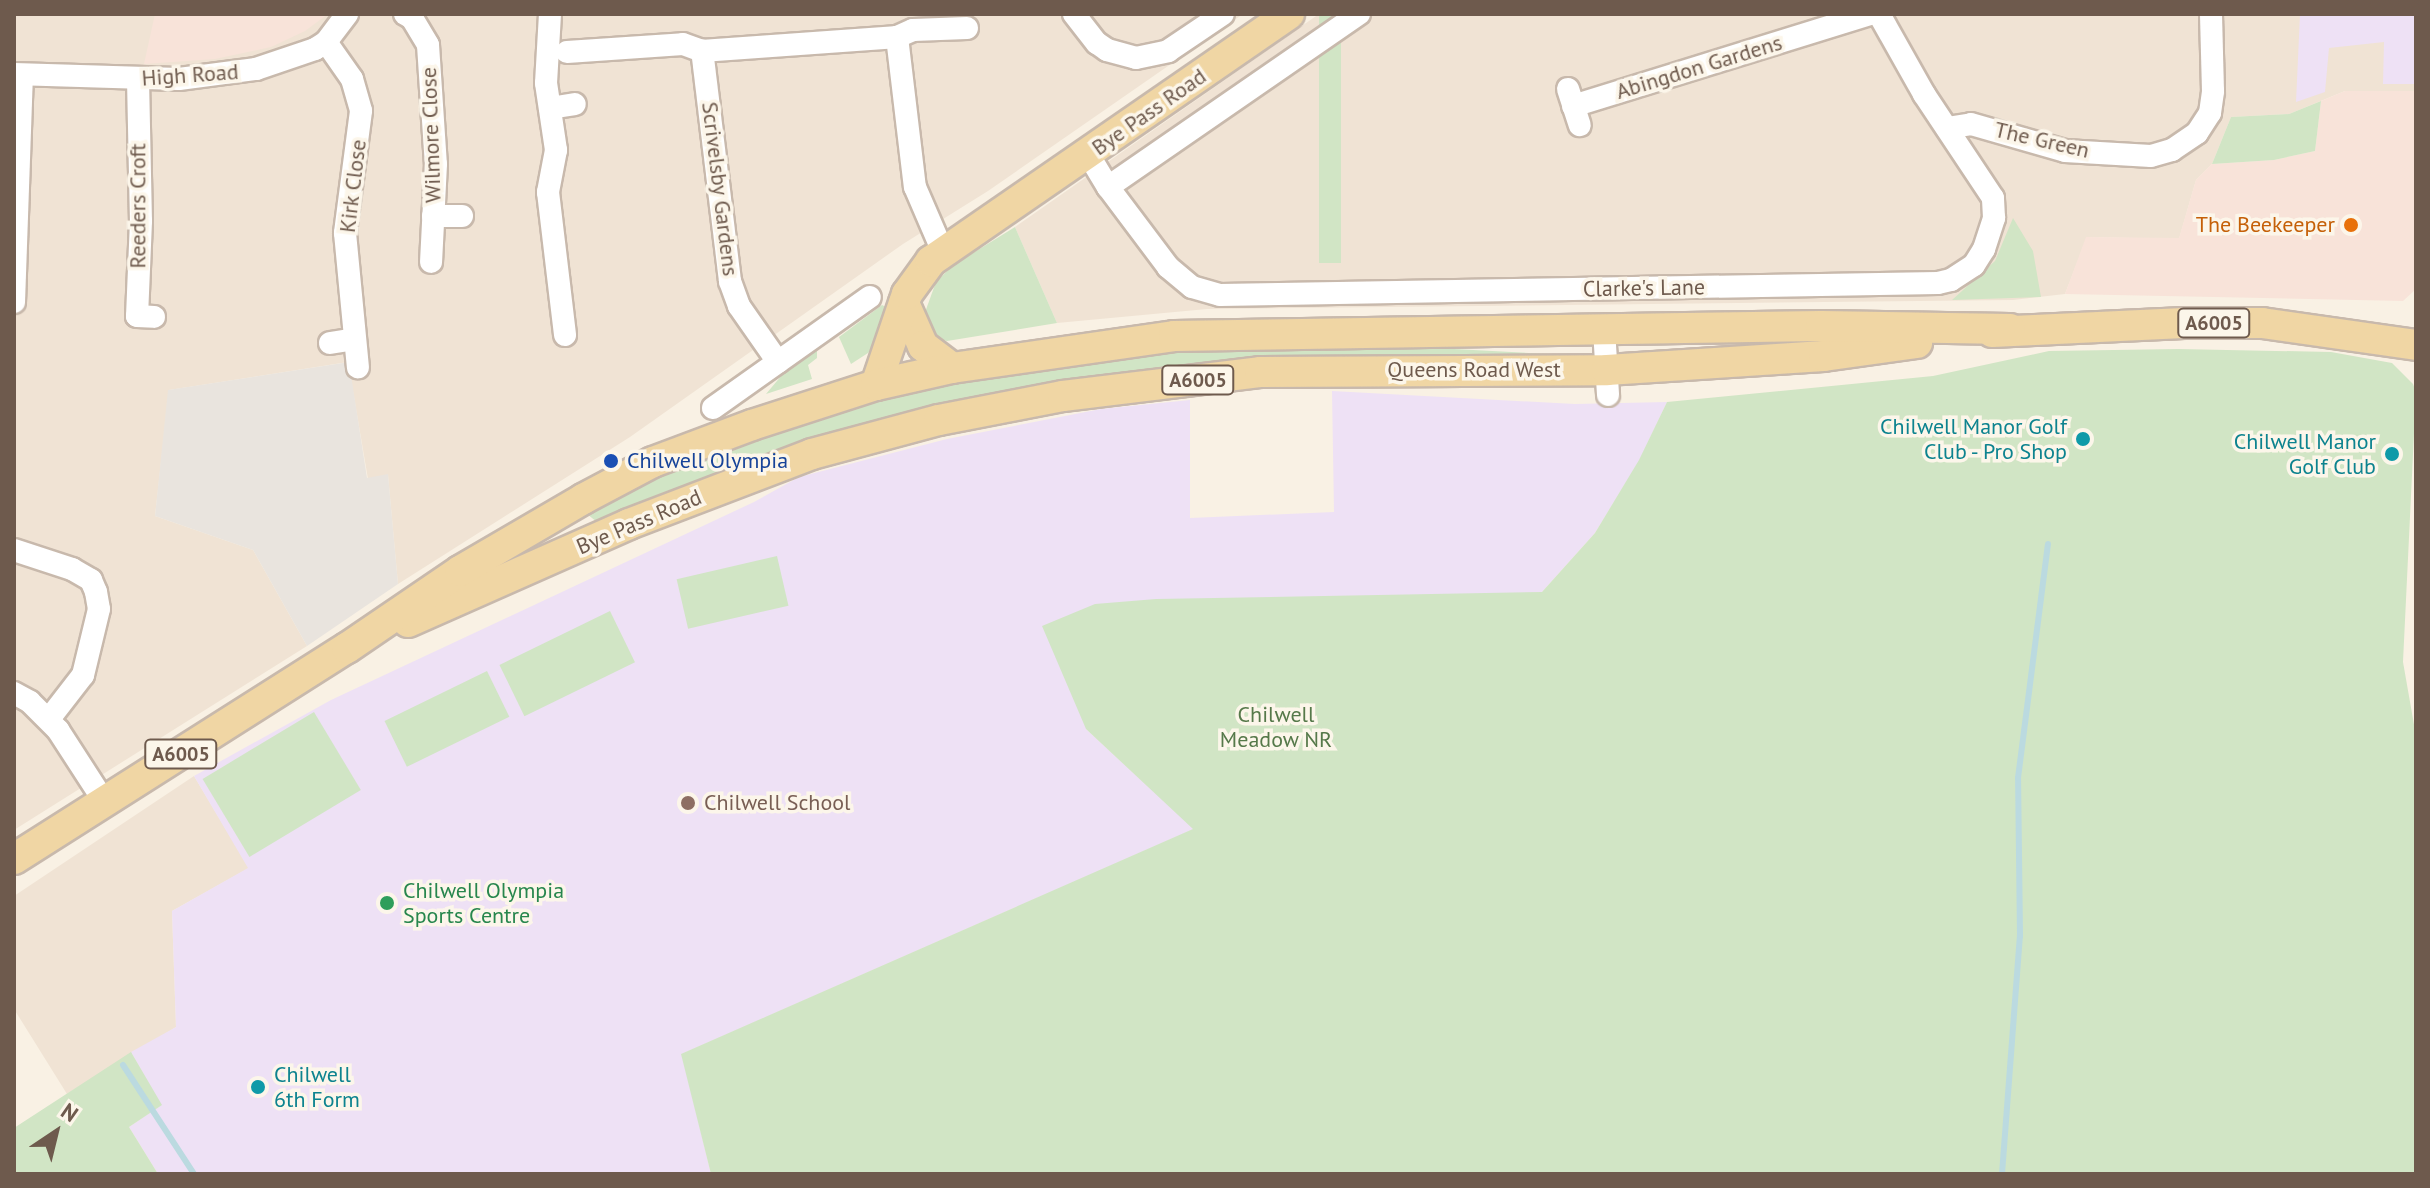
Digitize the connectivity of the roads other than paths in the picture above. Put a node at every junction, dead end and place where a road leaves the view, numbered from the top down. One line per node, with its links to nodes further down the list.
1 (347, 14): 13 (street, High Road)
2 (405, 14): 24 (street, Wilmore Close)
3 (550, 14): 20 (street)
4 (1074, 14): 5 (street)
5 (1223, 14)
6 (1289, 14): 22 (main road, Bye Pass Road)
7 (1359, 14): 23 (street, Bye Pass Road)
8 (1870, 14): 19 (street, Abingdon Gardens)
9 (1879, 14): 21 (street, Clarke's Lane)
10 (2211, 14): 21 (street, The Green)
11 (967, 28): 12 (street)
12 (897, 37): 14 (street); 26 (street)
13 (326, 42): 17 (street, High Road); 35 (street, Kirk Close)
14 (702, 51): 15 (street); 38 (street, Scrivelsby Gardens)
15 (567, 52)
16 (18, 75): 17 (street, High Road); 29 (street)
17 (138, 79): 31 (street, Reeders Croft)
18 (575, 104): 20 (street)
19 (1574, 107)
20 (550, 108): 34 (street)
21 (1947, 128): 23 (street, Clarke's Lane)
22 (1088, 154): 23 (street, Clarke's Lane); 26 (main road, Bye Pass Road)
23 (1108, 187)
24 (433, 216): 25 (street, Wilmore Close); 27 (street, Wilmore Close)
25 (462, 216)
26 (943, 252): 30 (main road, Bye Pass Road)
27 (431, 262)
28 (870, 297): 38 (street)
29 (14, 302)
30 (904, 303): 40 (main road); 42 (main road, Bye Pass Road)
31 (154, 317)
32 (1604, 329): 33 (main road, Queens Road West / A6005); 40 (main road, Queens Road West / A6005); 41 (street)
33 (2010, 329): 37 (main road, Queens Road West / A6005); 41 (main road, Queens Road West / A6005)
34 (565, 335)
35 (354, 339): 36 (street); 39 (street, Kirk Close)
36 (330, 343)
37 (2416, 345)
38 (778, 362): 43 (street)
39 (358, 367)
40 (952, 368): 42 (main road, Bye Pass Road / A6005)
41 (1607, 382): 44 (main road, Queens Road West / A6005)
42 (876, 385): 46 (main road, Bye Pass Road / A6005)
43 (713, 408)
44 (939, 420): 46 (main road, Bye Pass Road / A6005)
45 (14, 550): 48 (street)
46 (347, 648): 49 (main road, Bye Pass Road / A6005)
47 (14, 693): 48 (street)
48 (49, 719): 49 (street)
49 (104, 801): 50 (main road, Bye Pass Road / A6005)
50 (14, 859)

